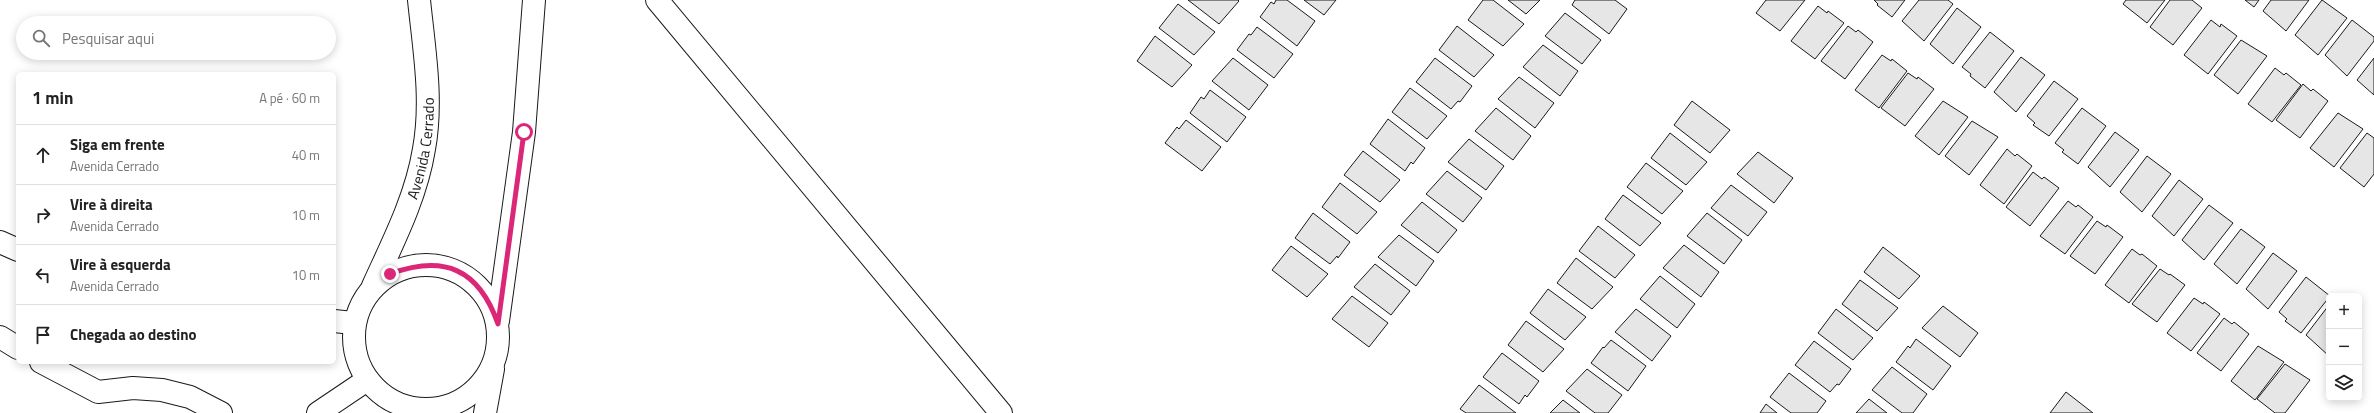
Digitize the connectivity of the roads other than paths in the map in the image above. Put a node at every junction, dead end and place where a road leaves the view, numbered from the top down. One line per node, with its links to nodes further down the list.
1 (419, 0): 6 (main road, Avenida Cerrado)
2 (534, 0): 8 (main road, Avenida Cerrado)
3 (657, 0): 19 (main road)
4 (0, 242): 5 (main road)
5 (16, 249)
6 (372, 289): 7 (main road, Avenida Cerrado); 8 (main road, Avenida Cerrado)
7 (344, 322): 13 (main road, Avenida Cerrado)
8 (498, 324): 11 (main road, Avenida Cerrado)
9 (0, 337): 10 (main road)
10 (16, 347)
11 (498, 347): 15 (main road, Avenida Cerrado); 18 (main road)
12 (44, 364): 16 (main road)
13 (367, 380): 14 (main road, Avenida Cerrado); 17 (main road)
14 (403, 410): 15 (main road, Avenida Cerrado)
15 (437, 411)
16 (221, 413)
17 (318, 413)
18 (485, 413)
19 (1001, 413)

